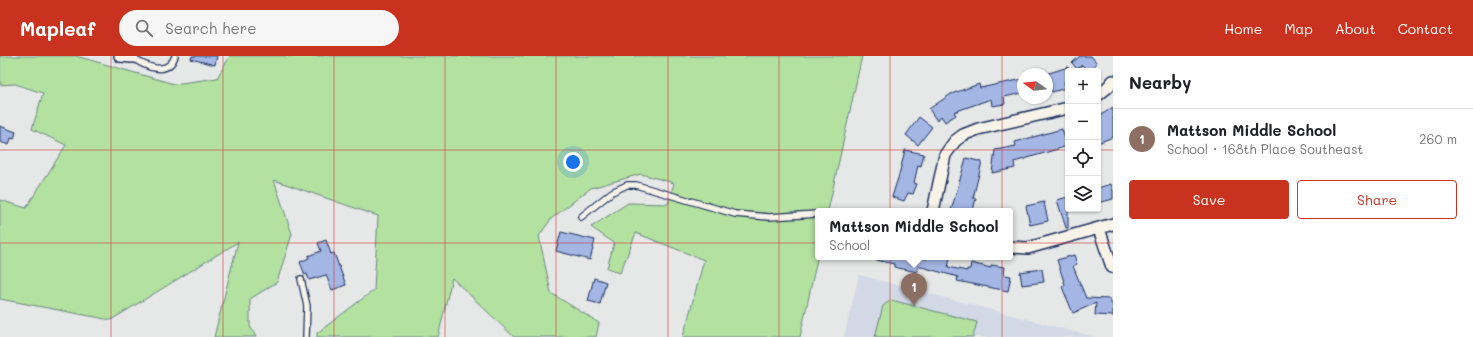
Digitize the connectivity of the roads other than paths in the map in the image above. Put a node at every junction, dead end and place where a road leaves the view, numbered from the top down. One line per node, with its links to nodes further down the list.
1 (120, 56): 3 (street)
2 (175, 56): 3 (lane)
3 (132, 57)
4 (1113, 81): 5 (street)
5 (1101, 92)
6 (1065, 109): 7 (street)
7 (933, 208)
8 (815, 214): 9 (lane)
9 (581, 217)
10 (1113, 224): 11 (street)
11 (1099, 229): 12 (street); 13 (street)
12 (1013, 247)
13 (1112, 266)
14 (301, 279): 15 (lane)
15 (306, 337)

